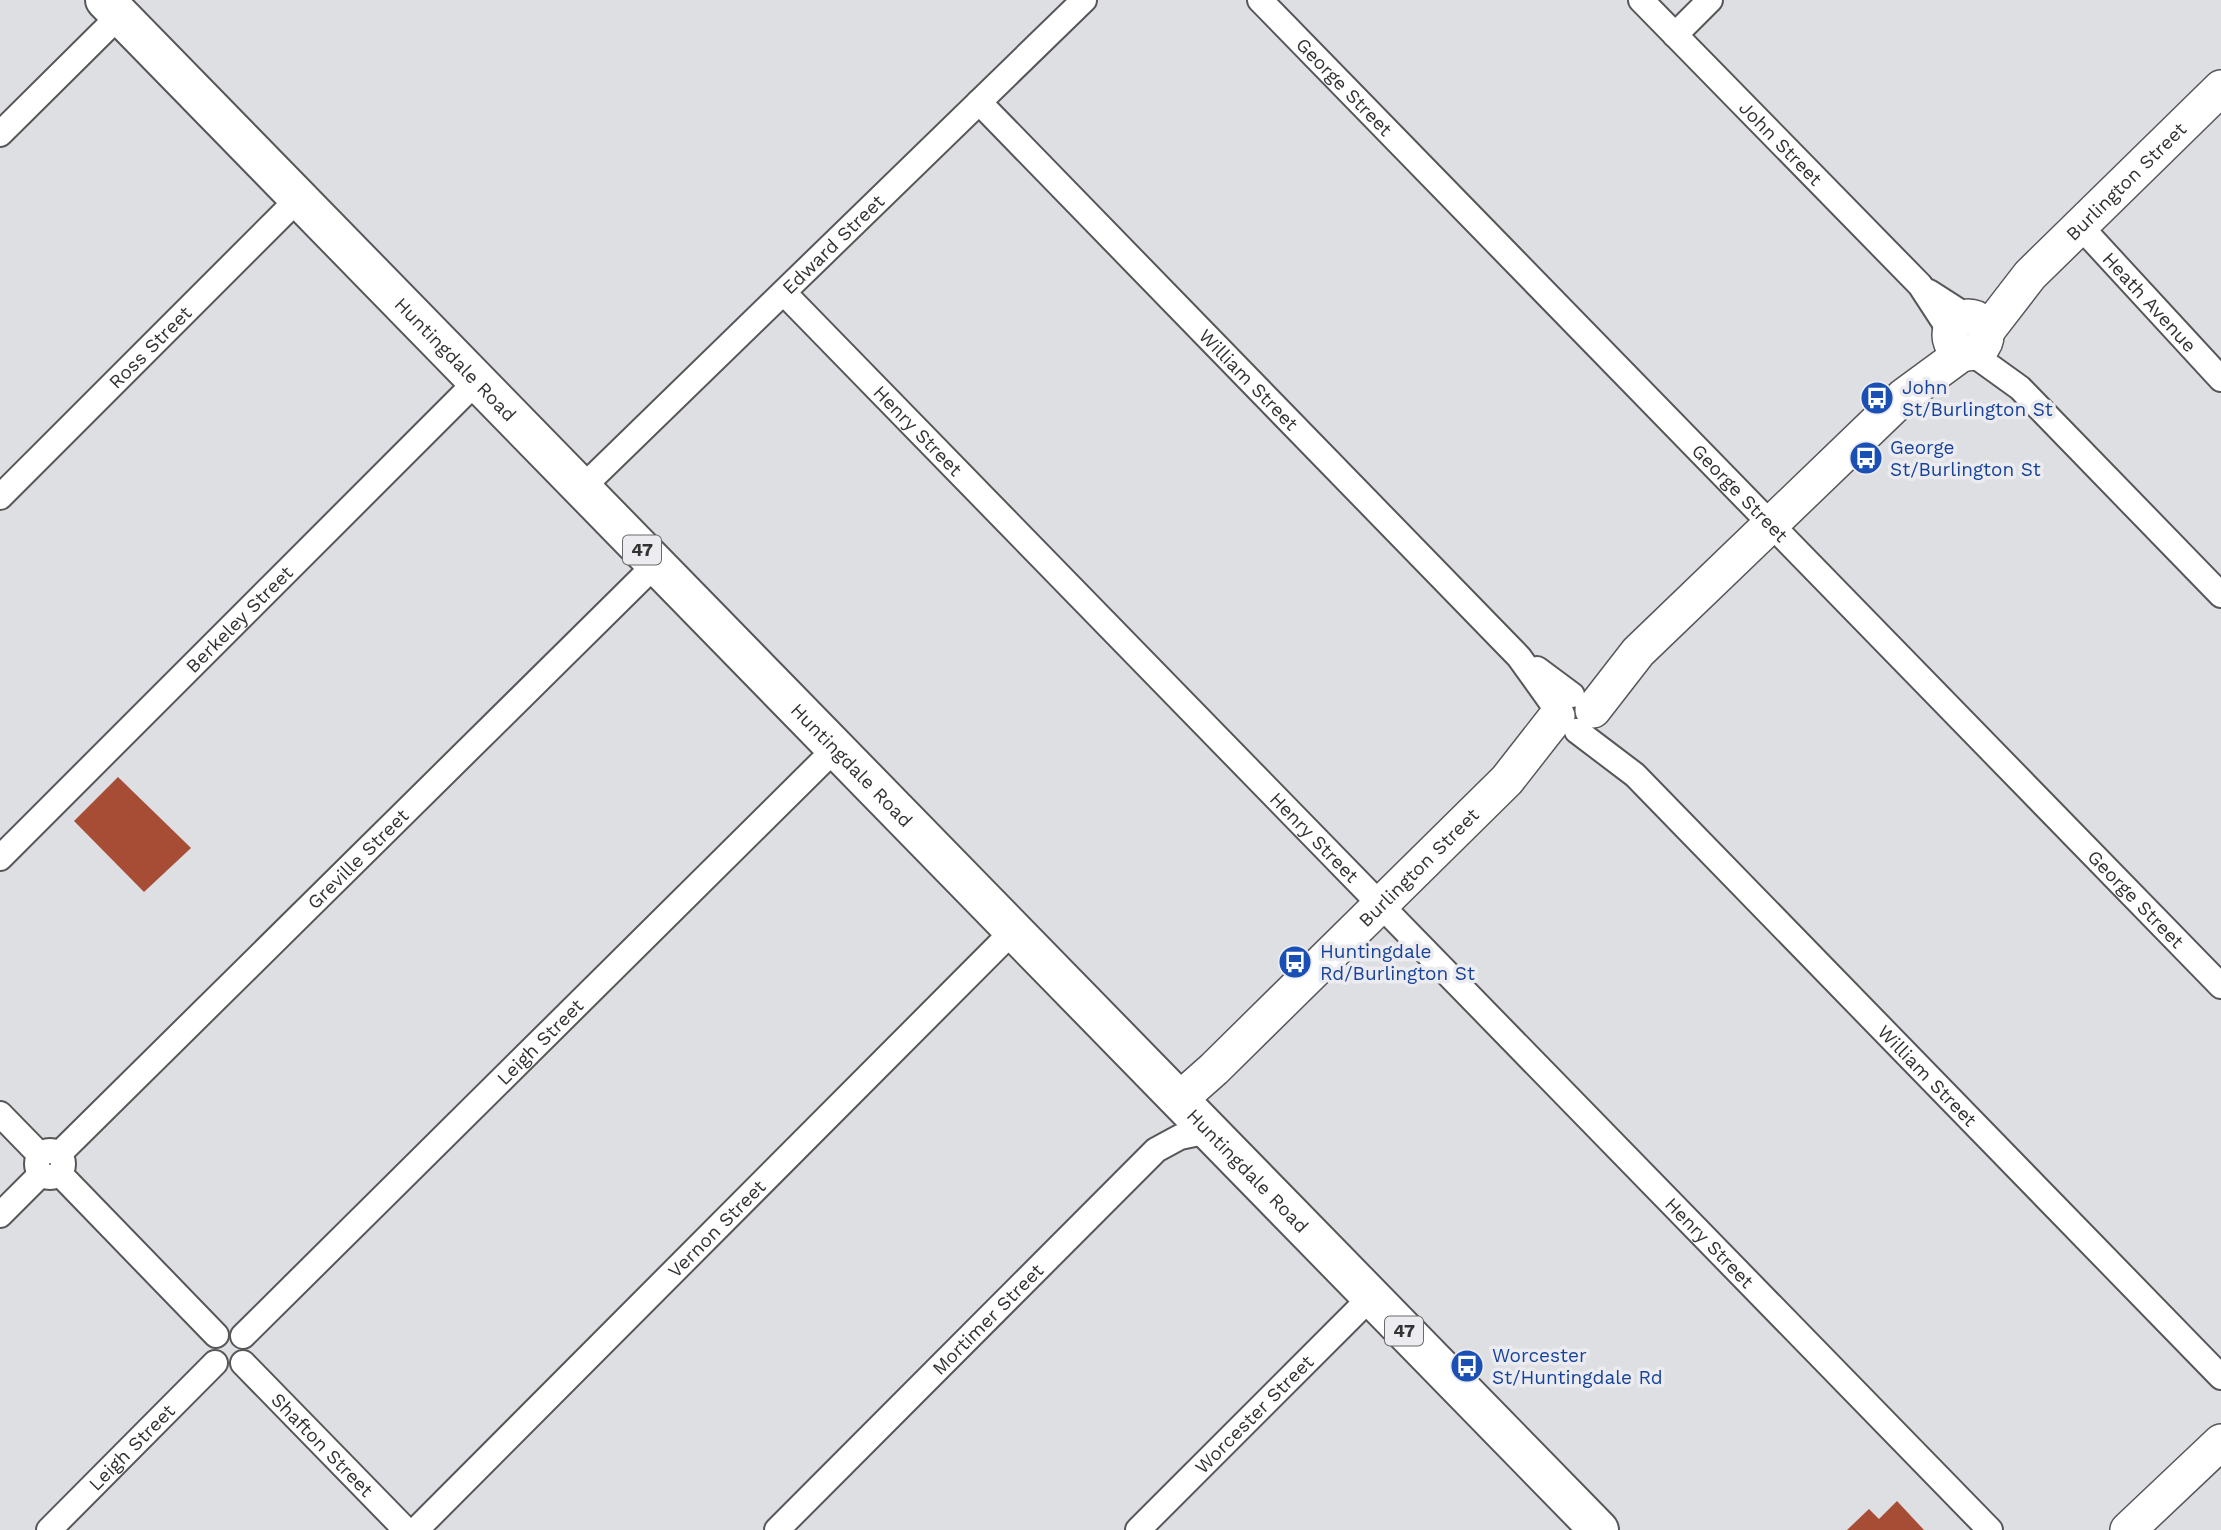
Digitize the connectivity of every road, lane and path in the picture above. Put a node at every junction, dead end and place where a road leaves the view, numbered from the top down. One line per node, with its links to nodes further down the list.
1 (1084, 0): 8 (street, Edward Street)
2 (1260, 0): 18 (street, George Street)
3 (1641, 0): 6 (street, John Street)
4 (1710, 0): 6 (street)
5 (112, 7): 9 (street); 10 (main road, Huntingdale Road / 47)
6 (1675, 35): 13 (street, John Street)
7 (2221, 88): 11 (street, Burlington Street)
8 (979, 102): 12 (street, Edward Street); 21 (street, William Street)
9 (0, 134)
10 (299, 198): 15 (main road, Huntingdale Road / 47); 17 (street, Ross Street)
11 (2080, 226): 13 (street, Burlington Street); 14 (street, Heath Avenue)
12 (784, 293): 16 (street, Edward Street); 24 (street, Henry Street)
13 (1968, 335): 18 (street, Burlington Street); 20 (street, John Street)
14 (2221, 379)
15 (477, 381): 16 (main road, Huntingdale Road / 47); 23 (street, Berkeley Street)
16 (582, 488): 19 (main road, Huntingdale Road / 47)
17 (0, 497)
18 (1772, 524): 21 (street, Burlington Street); 26 (street, George Street)
19 (656, 565): 22 (main road, Huntingdale Road / 47); 30 (street, Greville Street)
20 (2221, 595)
21 (1575, 713): 24 (street, Burlington Street); 37 (street, William Street)
22 (836, 748): 25 (main road, Huntingdale Road / 47); 34 (street, Leigh Street)
23 (0, 858)
24 (1381, 904): 27 (street, Burlington Street); 44 (street, Henry Street)
25 (1013, 931): 27 (main road, Huntingdale Road / 47); 39 (street, Vernon Street)
26 (2221, 986)
27 (1178, 1100): 29 (main road, Huntingdale Road / 47)
28 (0, 1114): 30 (street)
29 (1209, 1131): 32 (main road, Huntingdale Road / 47); 41 (street, Mortimer Street)
30 (50, 1164): 31 (street, Greville Street); 33 (street)
31 (0, 1214)
32 (1371, 1297): 42 (street, Worcester Street); 43 (main road, Huntingdale Road / 47)
33 (216, 1335): 34 (street); 35 (street)
34 (243, 1336): 36 (street)
35 (215, 1363): 36 (street); 40 (street, Leigh Street)
36 (243, 1363): 39 (street, Shafton Street)
37 (2221, 1377)
38 (2221, 1442): 45 (street)
39 (411, 1528)
40 (49, 1530)
41 (777, 1530)
42 (1138, 1530)
43 (1599, 1530)
44 (1990, 1530)
45 (2128, 1530)

